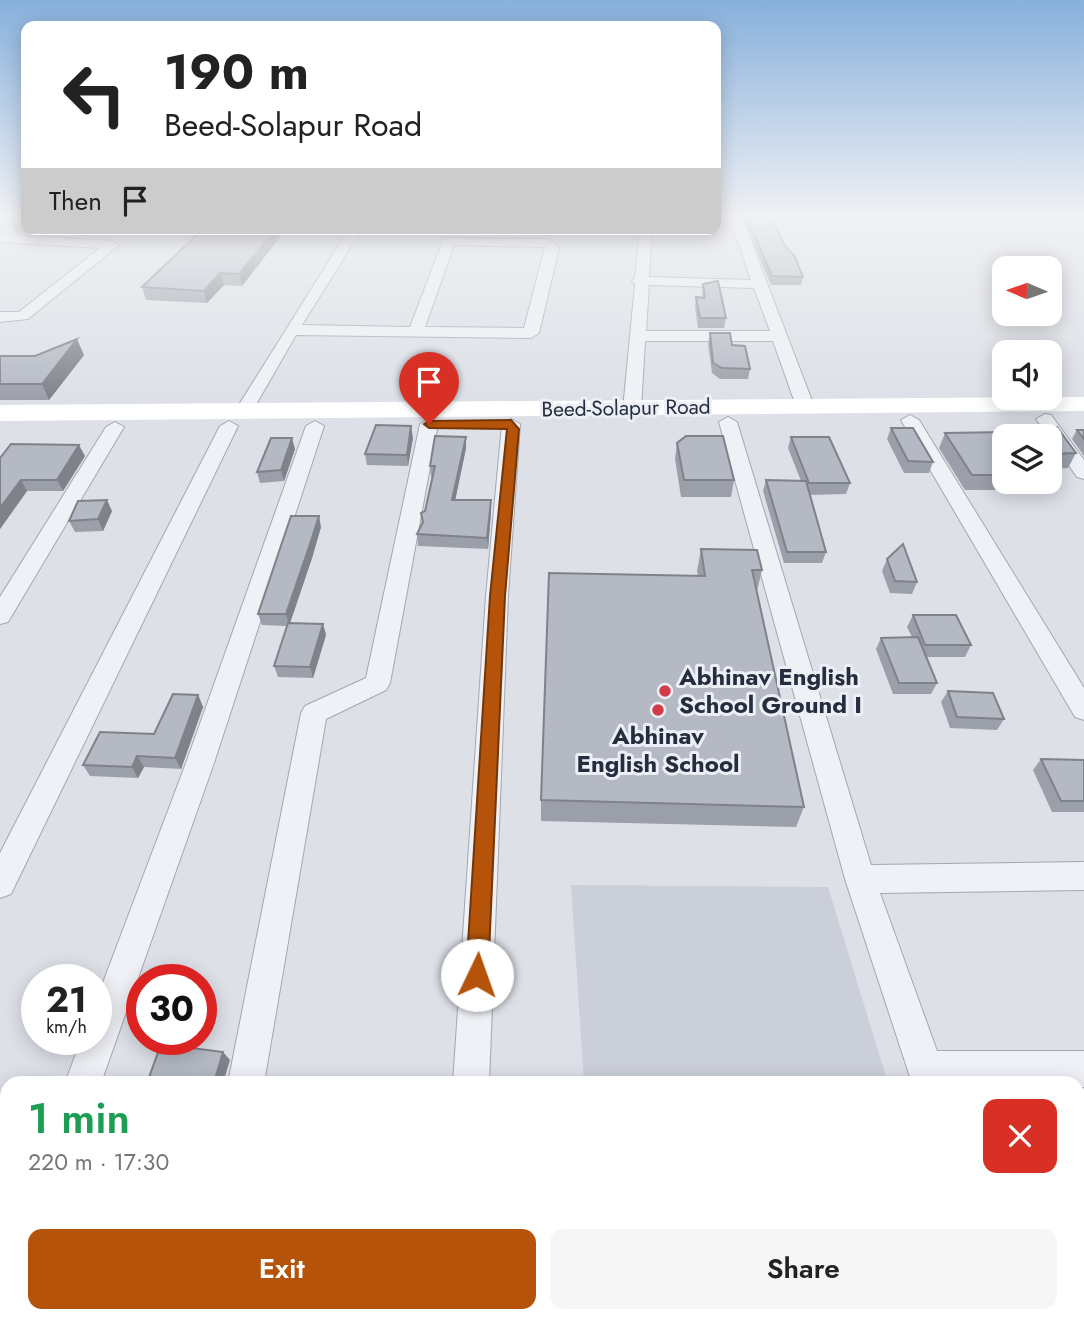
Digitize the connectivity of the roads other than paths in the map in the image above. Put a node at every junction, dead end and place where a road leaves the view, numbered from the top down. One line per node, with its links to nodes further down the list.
1 (72, 277): 9 (street)
2 (325, 277): 10 (street)
3 (436, 277): 11 (street)
4 (545, 277): 11 (street)
5 (640, 277): 7 (street)
6 (757, 277): 8 (street)
7 (639, 281): 8 (street); 12 (street)
8 (760, 284): 13 (street)
9 (0, 317)
10 (291, 330): 11 (street); 18 (street)
11 (416, 332)
12 (638, 336): 13 (street); 16 (street)
13 (779, 336): 15 (street)
14 (1084, 404): 15 (main road, Beed-Solapur Road)
15 (805, 406): 16 (main road, Beed-Solapur Road)
16 (632, 409): 18 (main road, Beed-Solapur Road)
17 (0, 412): 18 (main road, Beed-Solapur Road)
18 (237, 419): 25 (main road, Beed-Solapur Road); 26 (main road, Beed-Solapur Road); 33 (street)
19 (1045, 419): 20 (main road, Beed-Solapur Road); 21 (main road, Beed-Solapur Road); 28 (street)
20 (1084, 419)
21 (910, 420): 22 (main road, Beed-Solapur Road); 30 (street)
22 (728, 422): 24 (main road, Beed-Solapur Road); 32 (street)
23 (429, 424): 24 (main road, Beed-Solapur Road); 25 (main road, Beed-Solapur Road); 36 (street)
24 (511, 424): 37 (street)
25 (315, 425): 35 (street)
26 (115, 427): 27 (main road, Beed-Solapur Road); 29 (street)
27 (0, 428)
28 (1084, 473)
29 (0, 616)
30 (1084, 710)
31 (1084, 876): 32 (street)
32 (860, 879): 38 (street)
33 (0, 884)
34 (1084, 1069): 38 (street)
35 (86, 1076)
36 (247, 1076)
37 (471, 1076)
38 (928, 1076)

